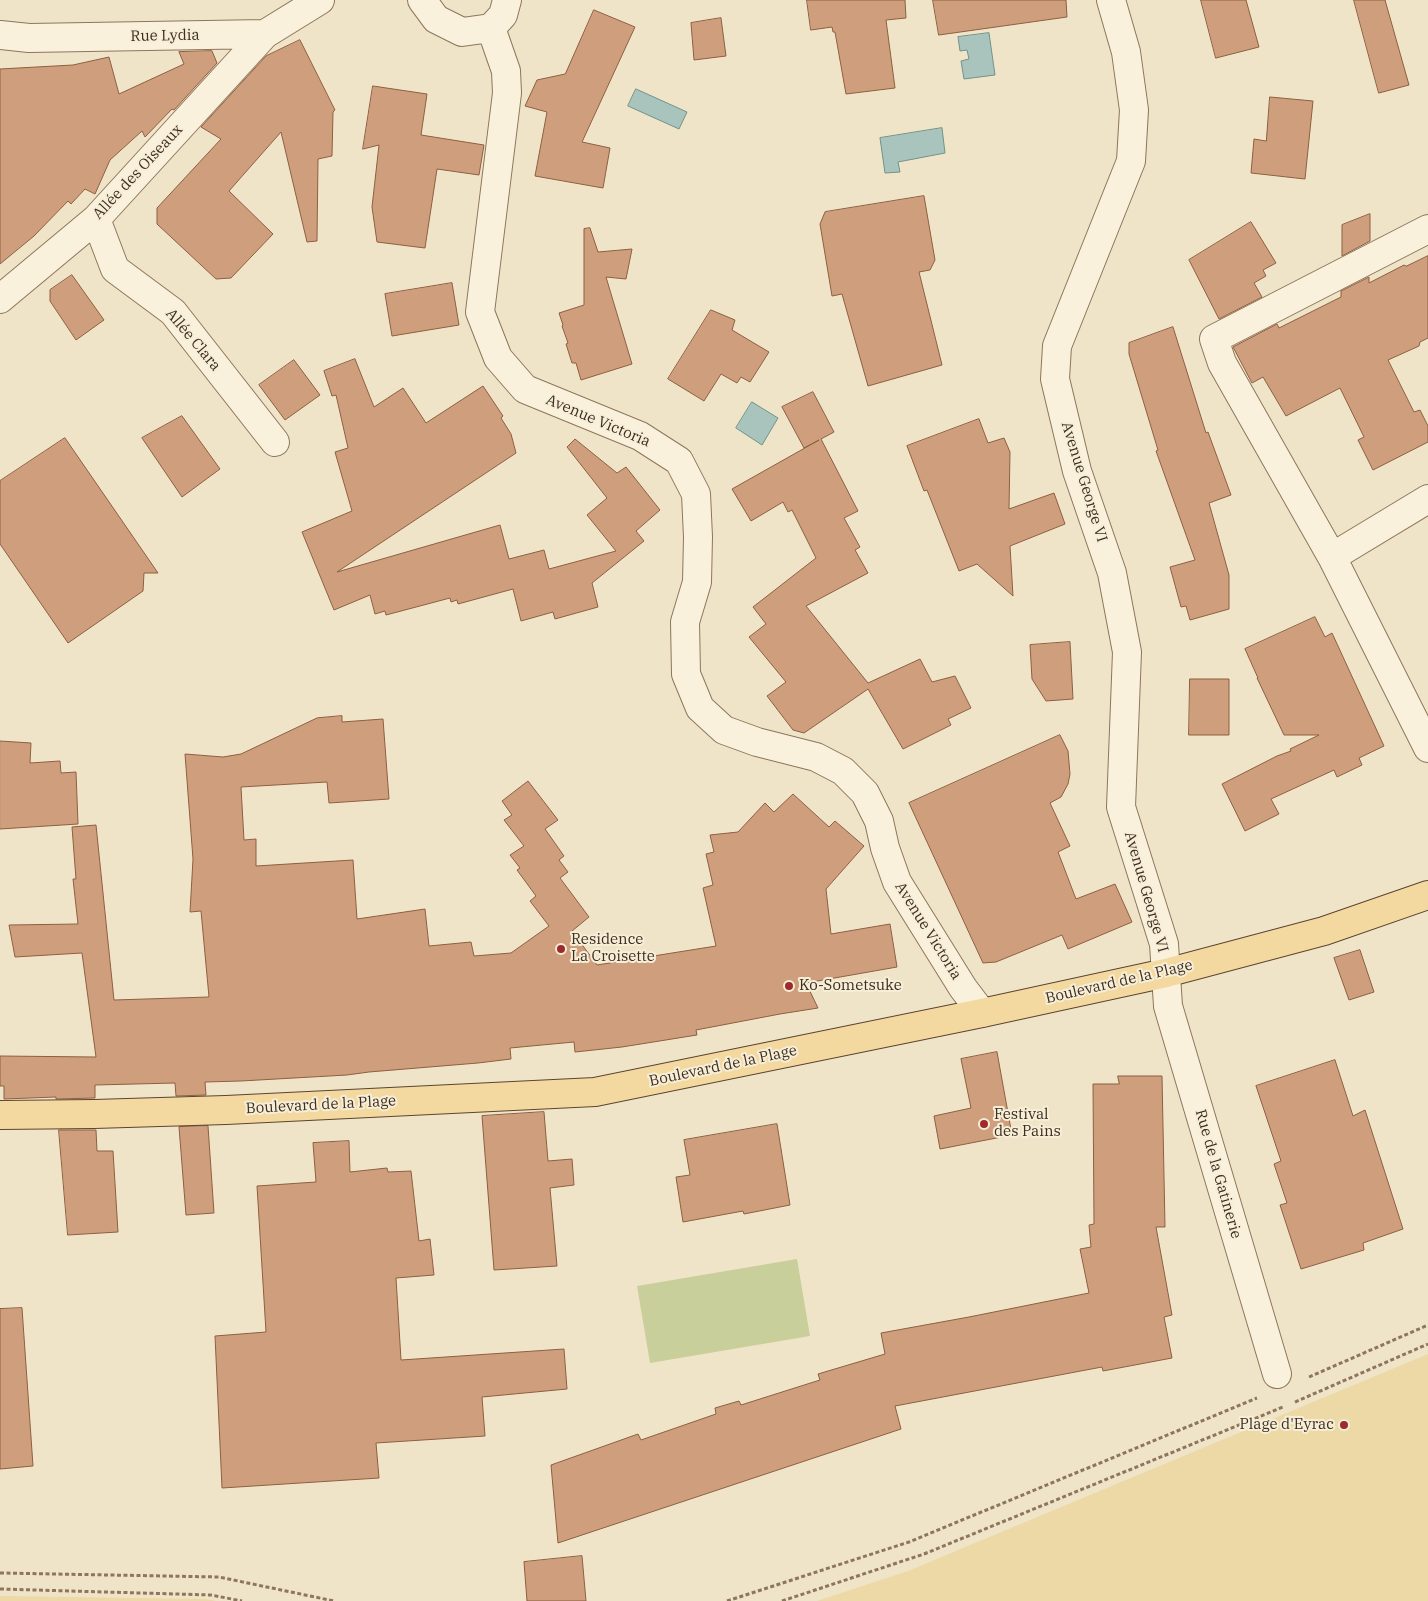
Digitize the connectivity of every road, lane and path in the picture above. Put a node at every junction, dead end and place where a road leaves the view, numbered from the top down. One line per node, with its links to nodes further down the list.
1 (320, 0): 6 (street)
2 (422, 0): 5 (street)
3 (507, 0): 5 (street)
4 (1111, 0): 16 (street, Avenue George VI)
5 (491, 28): 17 (street, Avenue Victoria)
6 (265, 34): 7 (street, Rue Lydia); 8 (street, Allée des Oiseaux)
7 (0, 35)
8 (96, 219): 10 (street, Allée des Oiseaux); 11 (street, Allée Clara)
9 (1428, 229): 13 (street)
10 (0, 299)
11 (275, 442)
12 (1428, 499): 13 (street)
13 (1332, 557): 14 (street)
14 (1428, 748)
15 (1428, 895): 16 (main road, Boulevard de la Plage)
16 (1166, 973): 17 (main road, Boulevard de la Plage); 22 (street, Rue de la Gatinerie)
17 (982, 1013): 18 (main road, Boulevard de la Plage)
18 (0, 1115)
19 (1428, 1325): 21 (path)
20 (1428, 1344): 28 (path)
21 (1307, 1378)
22 (1270, 1385): 27 (path)
23 (0, 1574): 26 (path)
24 (0, 1589): 25 (path)
25 (242, 1601)
26 (334, 1601)
27 (727, 1601)
28 (782, 1601)

